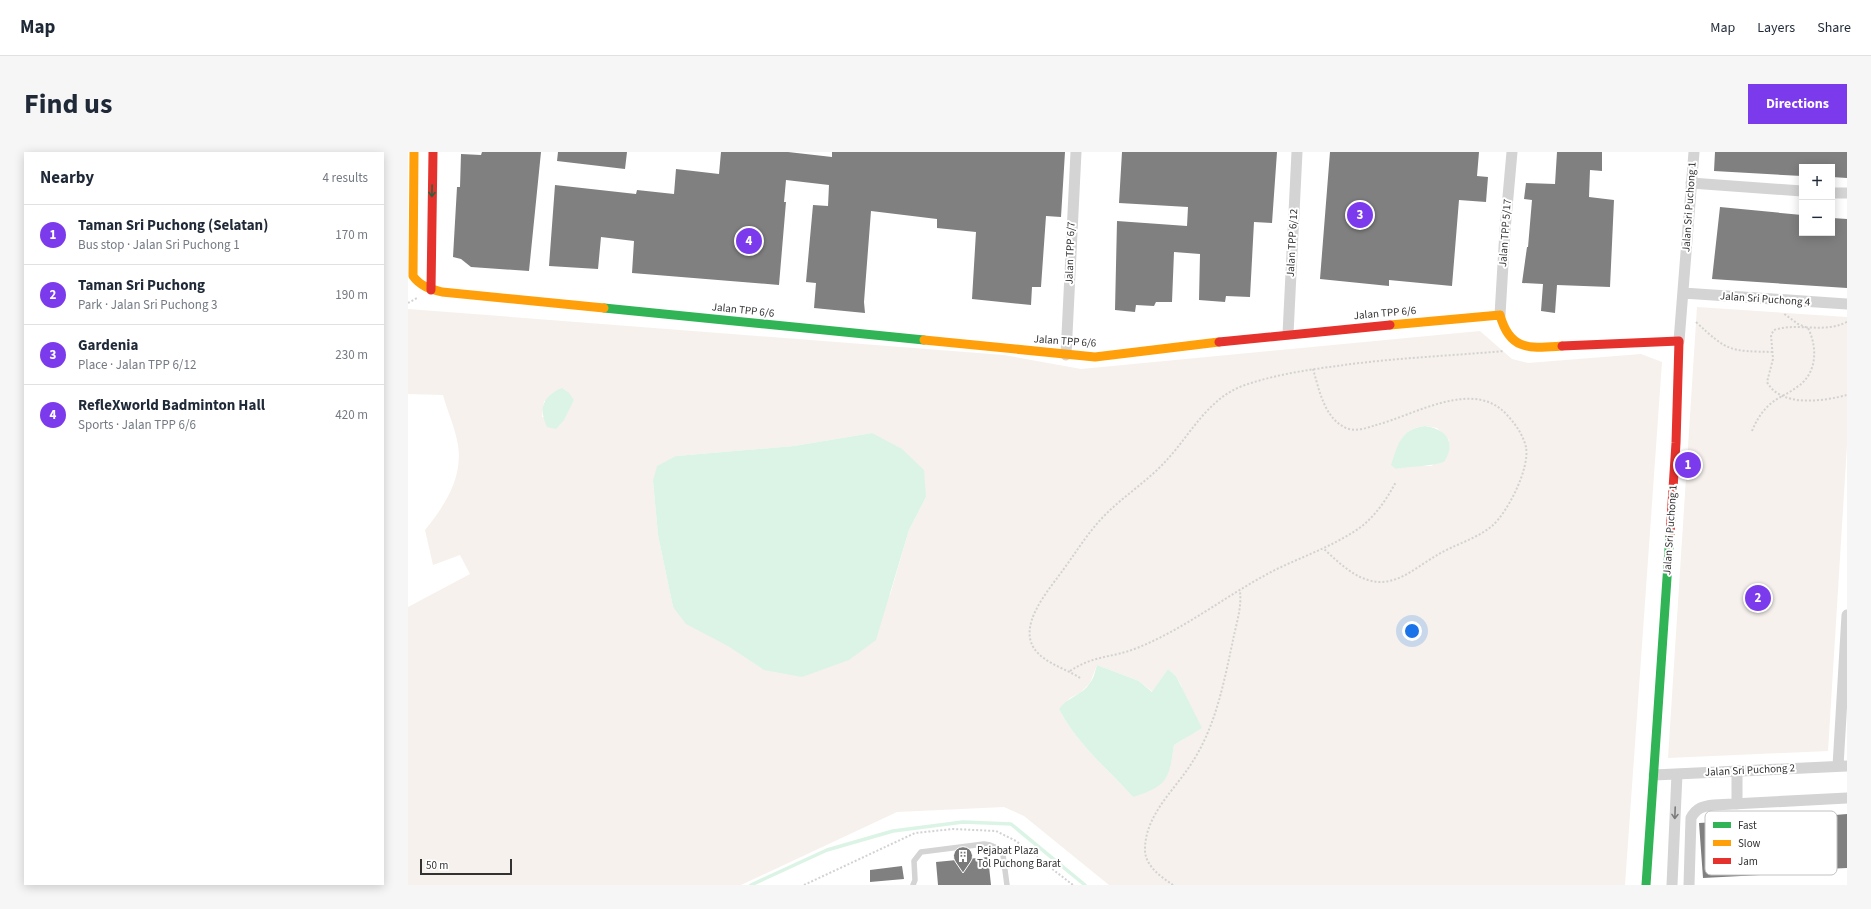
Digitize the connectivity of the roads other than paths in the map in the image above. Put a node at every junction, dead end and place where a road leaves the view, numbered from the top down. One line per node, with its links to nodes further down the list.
1 (414, 152): 11 (street)
2 (433, 152): 11 (street, one-way to 11)
3 (1076, 152): 17 (street, Jalan TPP 6/7)
4 (1297, 152): 15 (street, Jalan TPP 6/12)
5 (1512, 152): 14 (street, Jalan TPP 5/17)
6 (1694, 152): 7 (street, Jalan Sri Puchong 1)
7 (1691, 183): 8 (street); 12 (street, Jalan Sri Puchong 1)
8 (1799, 191)
9 (1835, 193): 10 (street)
10 (1847, 193)
11 (431, 290): 17 (street, Jalan TPP 6/6)
12 (1683, 293): 13 (street, Jalan Sri Puchong 4); 16 (street, Jalan Sri Puchong 1)
13 (1847, 304)
14 (1500, 314): 15 (street, Jalan TPP 6/6); 16 (street)
15 (1288, 334): 17 (street, Jalan TPP 6/6)
16 (1679, 341): 22 (street, Jalan Sri Puchong 1)
17 (1066, 355)
18 (1847, 615): 19 (street)
19 (1842, 766): 20 (street, Jalan Sri Puchong 2)
20 (1737, 771): 21 (street, Jalan Sri Puchong 2); 24 (street)
21 (1677, 774): 22 (street, Jalan Sri Puchong 2); 28 (street, one-way to 28)
22 (1654, 775): 27 (street, Jalan Sri Puchong 1)
23 (1847, 798): 24 (street)
24 (1737, 804): 29 (street)
25 (913, 885): 26 (lane)
26 (1007, 885)
27 (1646, 885)
28 (1672, 885)
29 (1689, 885)

